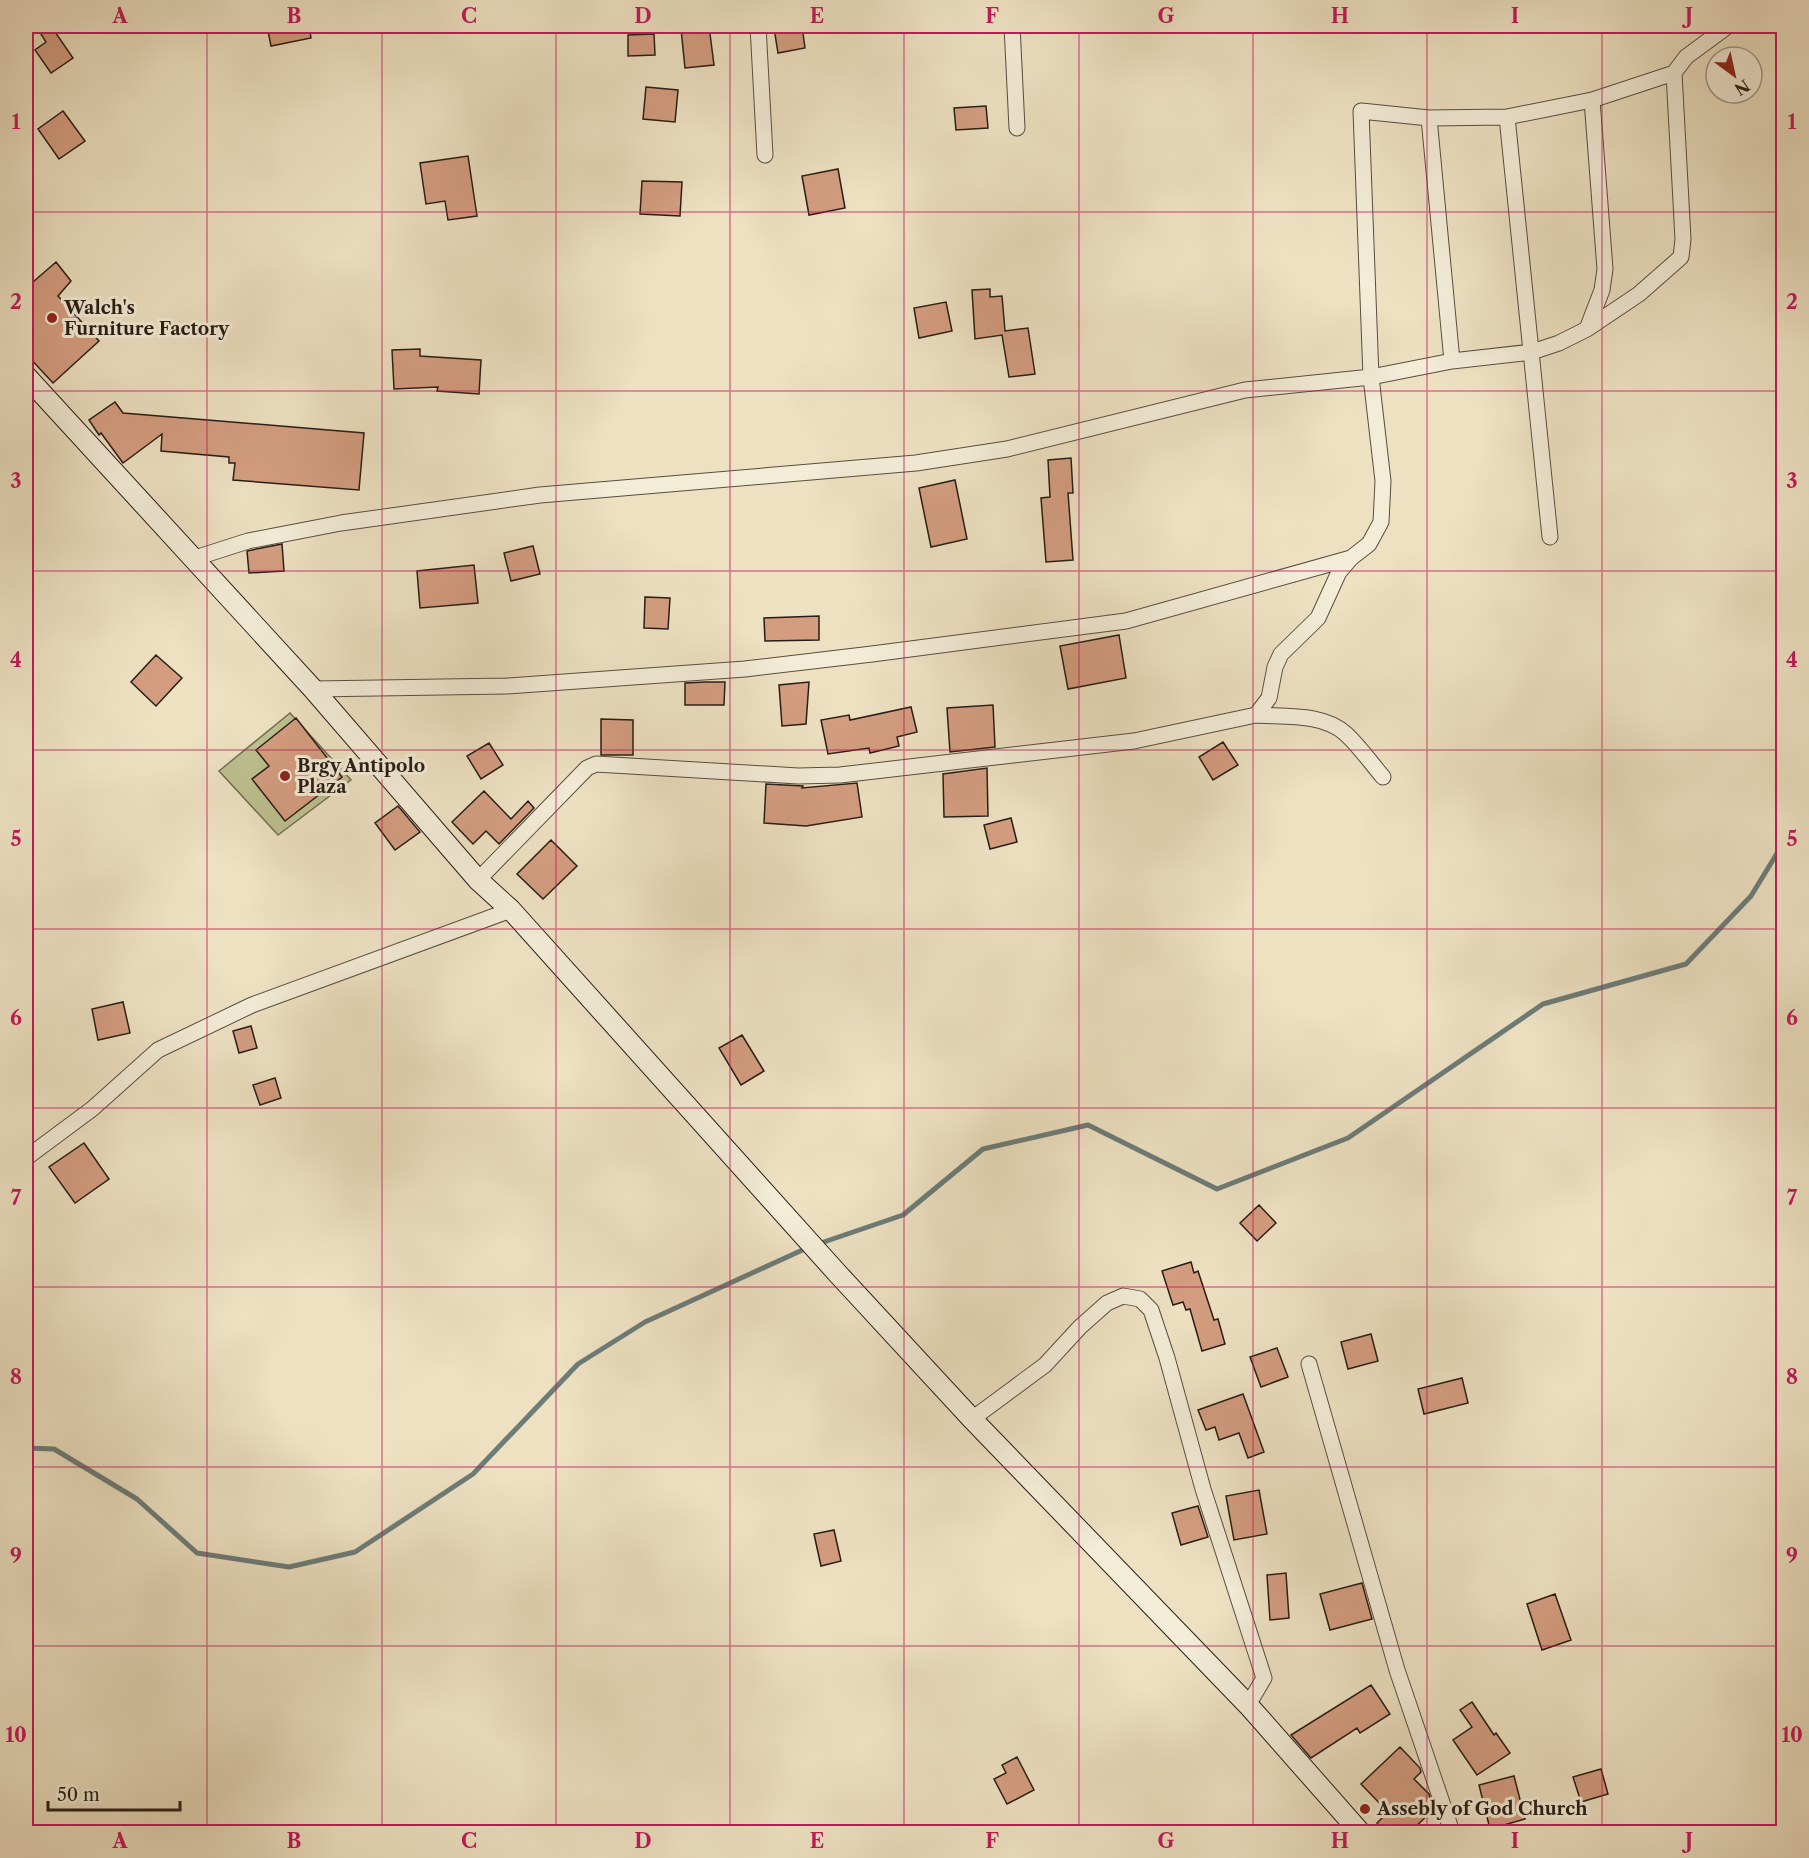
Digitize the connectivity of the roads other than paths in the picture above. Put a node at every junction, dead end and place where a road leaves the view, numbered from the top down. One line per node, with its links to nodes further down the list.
1 (758, 26): 9 (street)
2 (1012, 26): 8 (street)
3 (1728, 26): 4 (street)
4 (1674, 73): 5 (street); 10 (street)
5 (1592, 100): 6 (street); 10 (street)
6 (1507, 117): 7 (street); 11 (street)
7 (1429, 118): 12 (street); 14 (street)
8 (1017, 128)
9 (765, 155)
10 (1587, 329): 11 (street)
11 (1532, 352): 12 (street); 15 (street)
12 (1452, 361): 14 (street)
13 (26, 376): 17 (main road)
14 (1371, 377): 16 (street); 17 (street)
15 (1550, 537)
16 (1351, 558): 18 (street); 19 (street)
17 (192, 559): 18 (main road)
18 (313, 689): 21 (main road)
19 (1256, 715): 20 (street); 21 (street)
20 (1383, 777)
21 (478, 880): 22 (main road)
22 (511, 910): 23 (street); 25 (main road)
23 (26, 1158)
24 (1309, 1364): 28 (street)
25 (972, 1419): 26 (main road); 26 (street)
26 (1248, 1705): 27 (main road)
27 (1360, 1833)
28 (1452, 1833)

